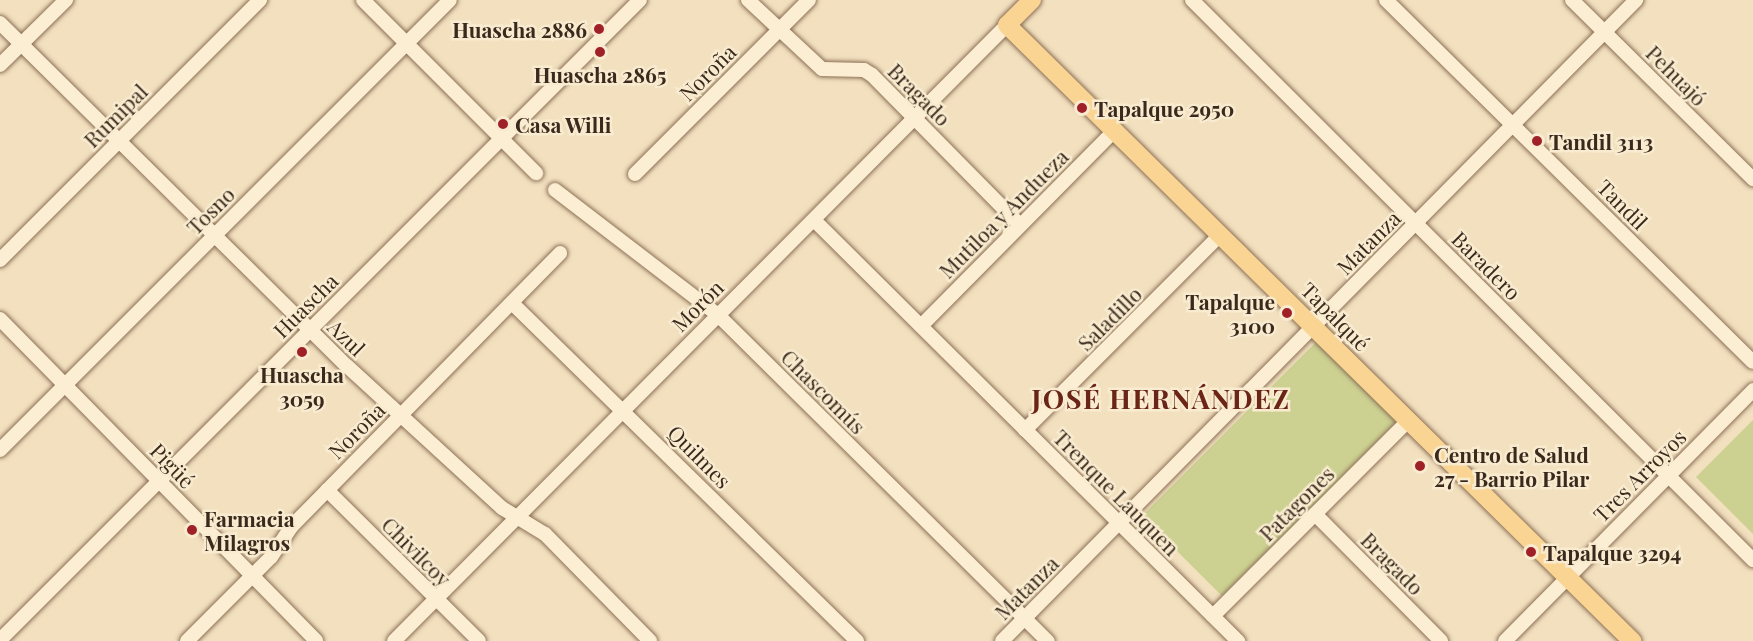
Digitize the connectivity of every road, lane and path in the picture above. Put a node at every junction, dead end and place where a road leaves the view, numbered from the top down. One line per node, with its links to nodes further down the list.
1 (66, 0): 17 (street)
2 (260, 0): 24 (street, Rumipal)
3 (363, 0): 18 (street)
4 (450, 0): 18 (street, Tosno)
5 (640, 0): 23 (street, Huascha)
6 (748, 0): 15 (street, Bragado)
7 (809, 0): 15 (street, Noroña)
8 (1032, 0): 14 (main road, Morón)
9 (1192, 0): 30 (street, Baradero)
10 (1386, 0): 21 (street, Tandil)
11 (1572, 0): 16 (street, Pehuajó)
12 (1636, 0): 16 (street, Matanza)
13 (0, 23): 17 (street, Azul)
14 (1007, 25): 20 (street, Morón); 22 (main road, Tapalqué)
15 (779, 30): 20 (street, Bragado); 26 (street, Noroña)
16 (1604, 32): 21 (street, Matanza); 27 (street, Pehuajó)
17 (21, 44): 19 (street); 24 (street, Azul)
18 (407, 44): 23 (street); 33 (street, Tosno)
19 (0, 65)
20 (915, 117): 29 (street, Morón); 31 (street, Bragado)
21 (1514, 125): 30 (street, Matanza); 42 (street, Tandil)
22 (1114, 130): 31 (street, Mutiloa y Andueza); 32 (main road, Tapalqué)
23 (502, 139): 25 (street); 41 (street, Huascha)
24 (119, 141): 33 (street, Azul); 35 (street, Rumipal)
25 (536, 173)
26 (635, 174)
27 (1753, 179)
28 (555, 190): 37 (street, Chascomús)
29 (814, 220): 37 (street, Morón); 39 (street, Trenque Lauquen)
30 (1416, 224): 40 (street, Matanza); 50 (street, Baradero)
31 (1020, 225): 39 (street, Mutiloa y Andueza)
32 (1221, 234): 40 (main road, Tapalqué); 48 (street, Saladillo)
33 (214, 236): 41 (street, Azul); 43 (street, Tosno)
34 (560, 253): 36 (street, Noroña)
35 (0, 260)
36 (512, 303): 45 (street, Quilmes); 46 (street, Noroña)
37 (718, 315): 45 (street, Morón); 61 (street, Chascomús)
38 (0, 319): 43 (street, Pigüé)
39 (921, 326): 48 (street, Trenque Lauquen)
40 (1315, 326): 47 (main road, Tapalqué); 55 (street, Matanza)
41 (310, 330): 46 (street, Azul); 51 (street, Huascha)
42 (1753, 362)
43 (65, 385): 49 (street, Tosno); 51 (street, Pigüé)
44 (1753, 390): 50 (street, Tres Arroyos)
45 (624, 411): 54 (street, Morón); 68 (street, Quilmes)
46 (401, 415): 52 (street, Noroña); 54 (street, Azul)
47 (1409, 420): 53 (street, Patagones); 58 (main road, Tapalqué)
48 (1026, 430): 55 (street, Trenque Lauquen)
49 (0, 450)
50 (1668, 476): 56 (street, Baradero); 58 (street, Tres Arroyos)
51 (159, 481): 57 (street, Pigüé); 62 (street, Huascha)
52 (327, 490): 57 (street, Noroña); 59 (street, Chivilcoy)
53 (1315, 514): 60 (street, Patagones); 72 (street, Bragado)
54 (516, 518): 59 (street, Morón); 67 (street, Azul)
55 (1119, 524): 60 (street, Trenque Lauquen); 61 (street, Matanza)
56 (1753, 560)
57 (252, 577): 63 (street, Noroña); 64 (street, Pigüé)
58 (1568, 577): 73 (street, Tres Arroyos); 74 (main road, Tapalqué)
59 (435, 600): 65 (street, Morón); 66 (street, Chivilcoy)
60 (1213, 616): 71 (street, Trenque Lauquen)
61 (1025, 618): 69 (street, Matanza); 70 (street, Chascomús)
62 (0, 640)
63 (187, 641)
64 (316, 641)
65 (394, 641)
66 (478, 641)
67 (650, 641)
68 (857, 641)
69 (1002, 641)
70 (1048, 641)
71 (1238, 641)
72 (1441, 641)
73 (1505, 641)
74 (1632, 641)

